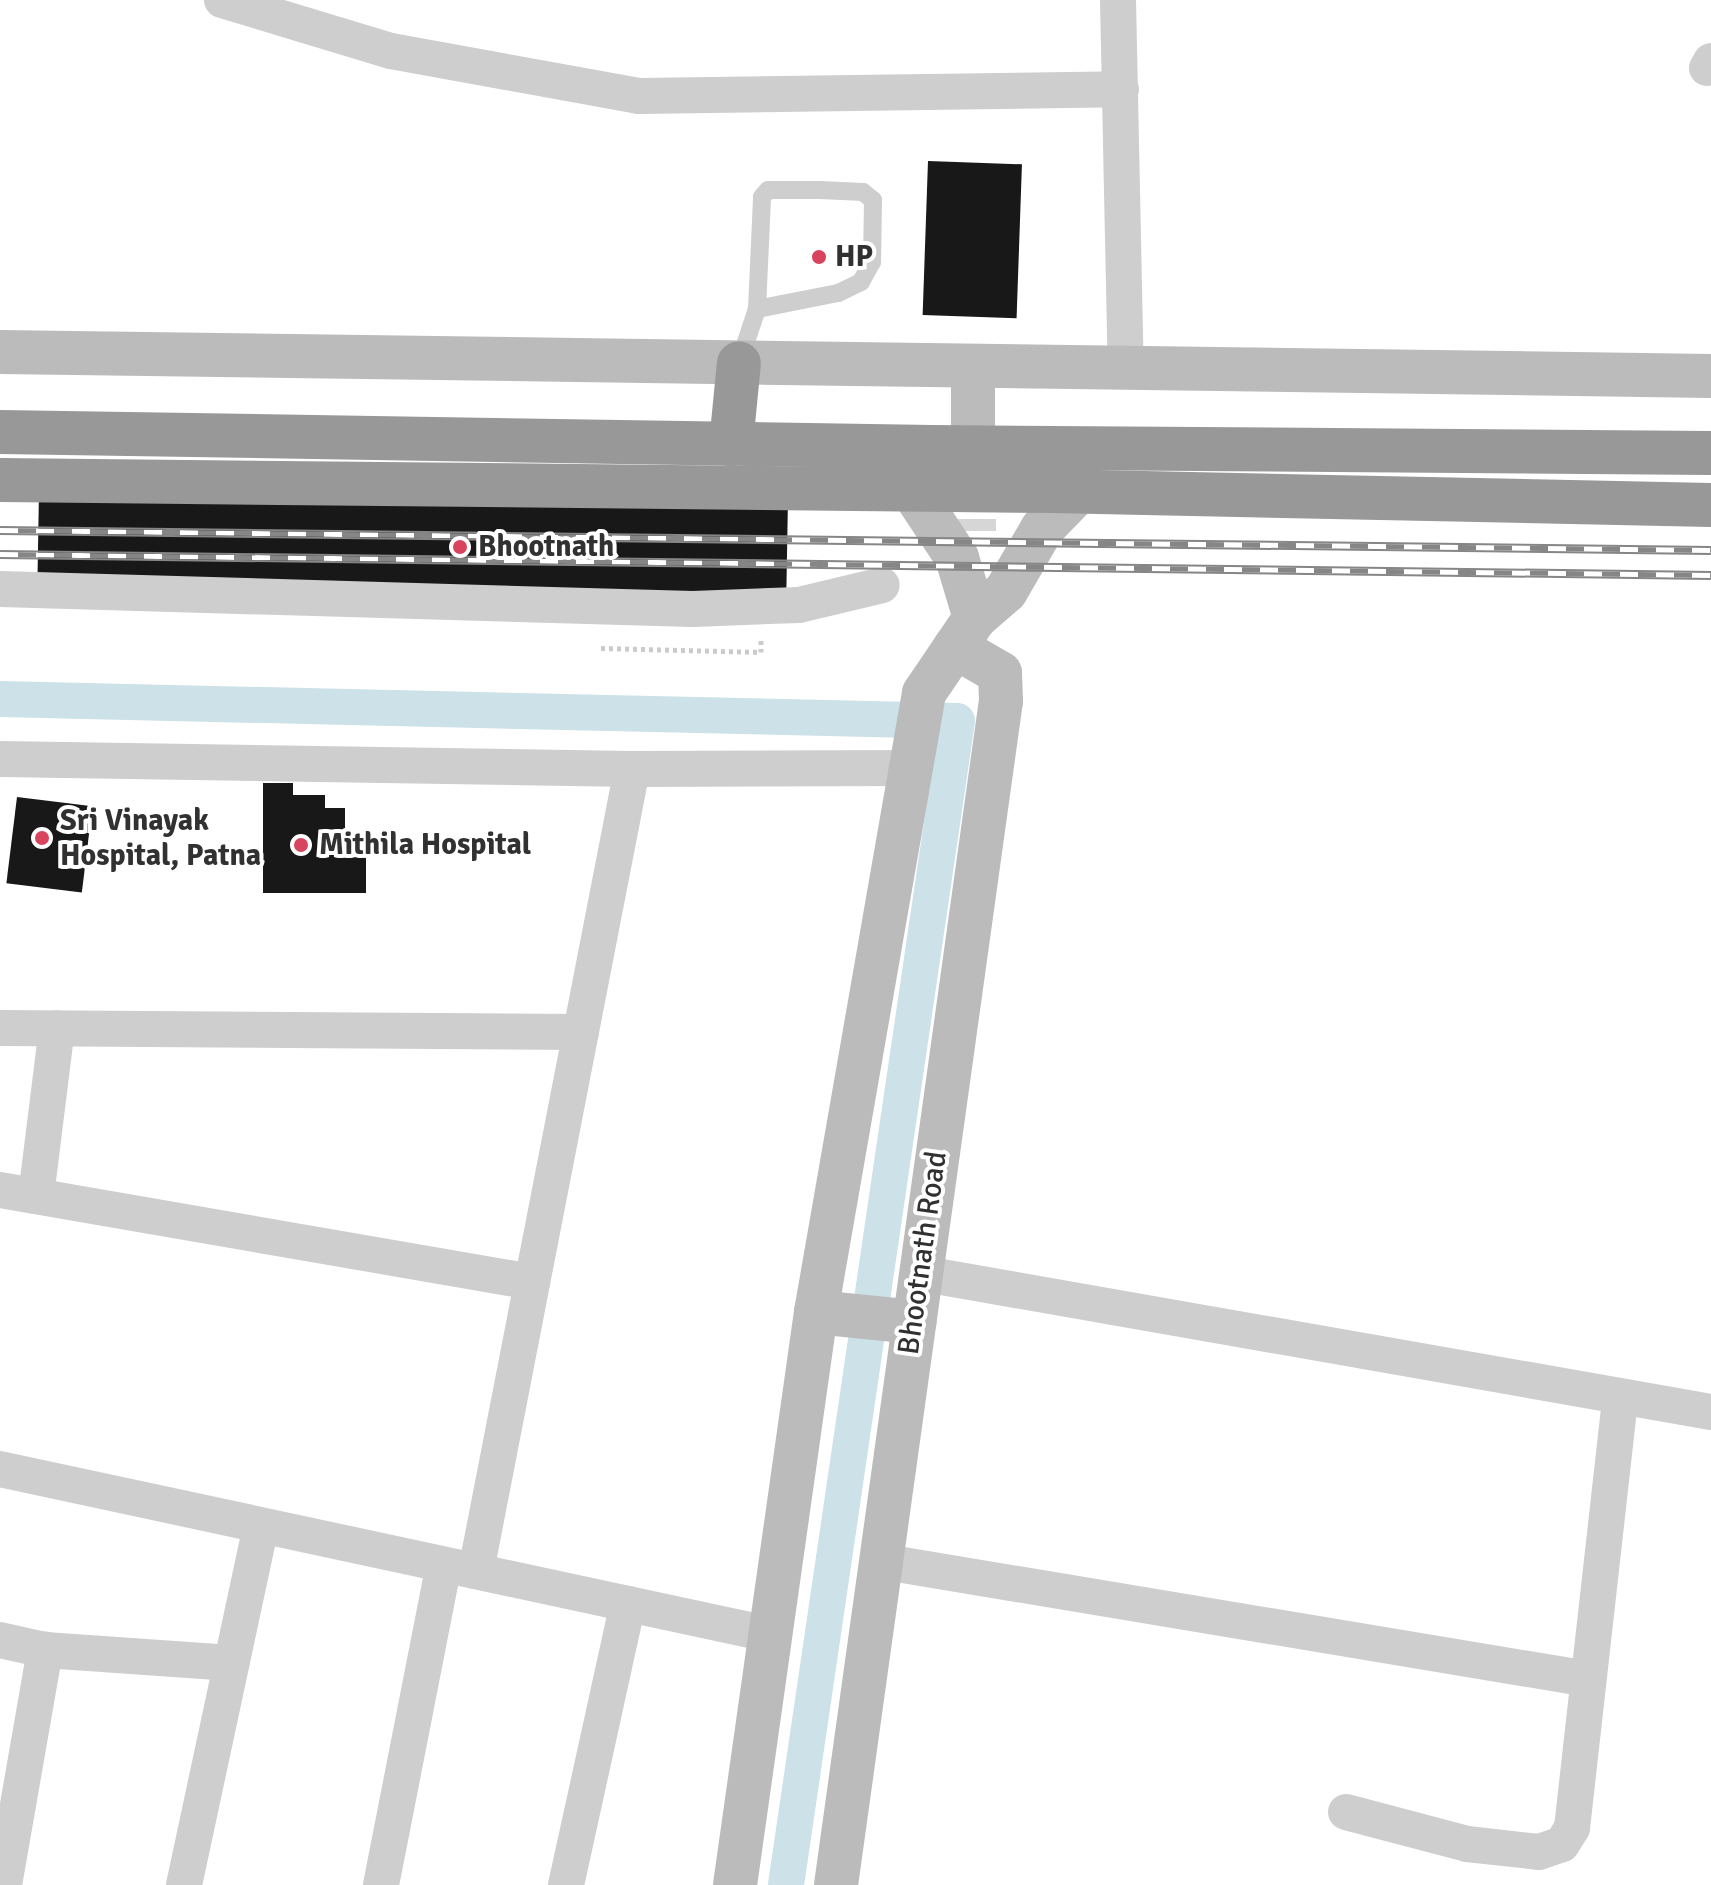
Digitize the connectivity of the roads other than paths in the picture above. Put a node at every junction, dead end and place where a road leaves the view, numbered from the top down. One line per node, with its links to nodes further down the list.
1 (222, 0): 3 (street)
2 (1118, 0): 3 (street)
3 (1121, 89): 8 (street)
4 (757, 309): 4 (lane); 6 (lane)
5 (0, 352): 6 (street)
6 (739, 363): 7 (street); 12 (highway)
7 (973, 367): 8 (street); 10 (street)
8 (1126, 369): 9 (street)
9 (1711, 376)
10 (973, 425)
11 (0, 432): 12 (highway)
12 (731, 444): 13 (highway)
13 (1711, 453)
14 (0, 480): 15 (highway)
15 (912, 490): 16 (highway); 21 (street)
16 (1079, 491): 17 (highway); 21 (street)
17 (1711, 505)
18 (974, 531): 21 (street)
19 (882, 585): 20 (street)
20 (0, 589)
21 (965, 633): 23 (street); 30 (street, Bhootnath Road)
22 (0, 759): 24 (street)
23 (914, 762): 24 (street); 32 (street)
24 (632, 769): 27 (street)
25 (0, 1028): 26 (street)
26 (57, 1028): 27 (street); 29 (street)
27 (581, 1032): 31 (street)
28 (0, 1190): 29 (street)
29 (36, 1196): 31 (street)
30 (919, 1273): 33 (street, Bhootnath Road); 34 (street)
31 (532, 1282): 39 (street)
32 (826, 1313): 33 (street); 41 (street)
33 (908, 1321): 38 (street, Bhootnath Road)
34 (1620, 1397): 35 (street); 45 (street)
35 (1711, 1412)
36 (0, 1469): 37 (street)
37 (261, 1526): 39 (street); 44 (street)
38 (879, 1561): 45 (street); 52 (street, Bhootnath Road)
39 (460, 1568): 40 (street); 49 (street)
40 (628, 1604): 41 (street); 50 (street)
41 (768, 1634): 51 (street)
42 (0, 1640): 43 (street)
43 (45, 1650): 44 (street); 47 (street)
44 (232, 1663): 48 (street)
45 (1588, 1679): 46 (street)
46 (1346, 1812)
47 (4, 1885)
48 (184, 1885)
49 (381, 1885)
50 (566, 1885)
51 (735, 1885)
52 (836, 1885)

